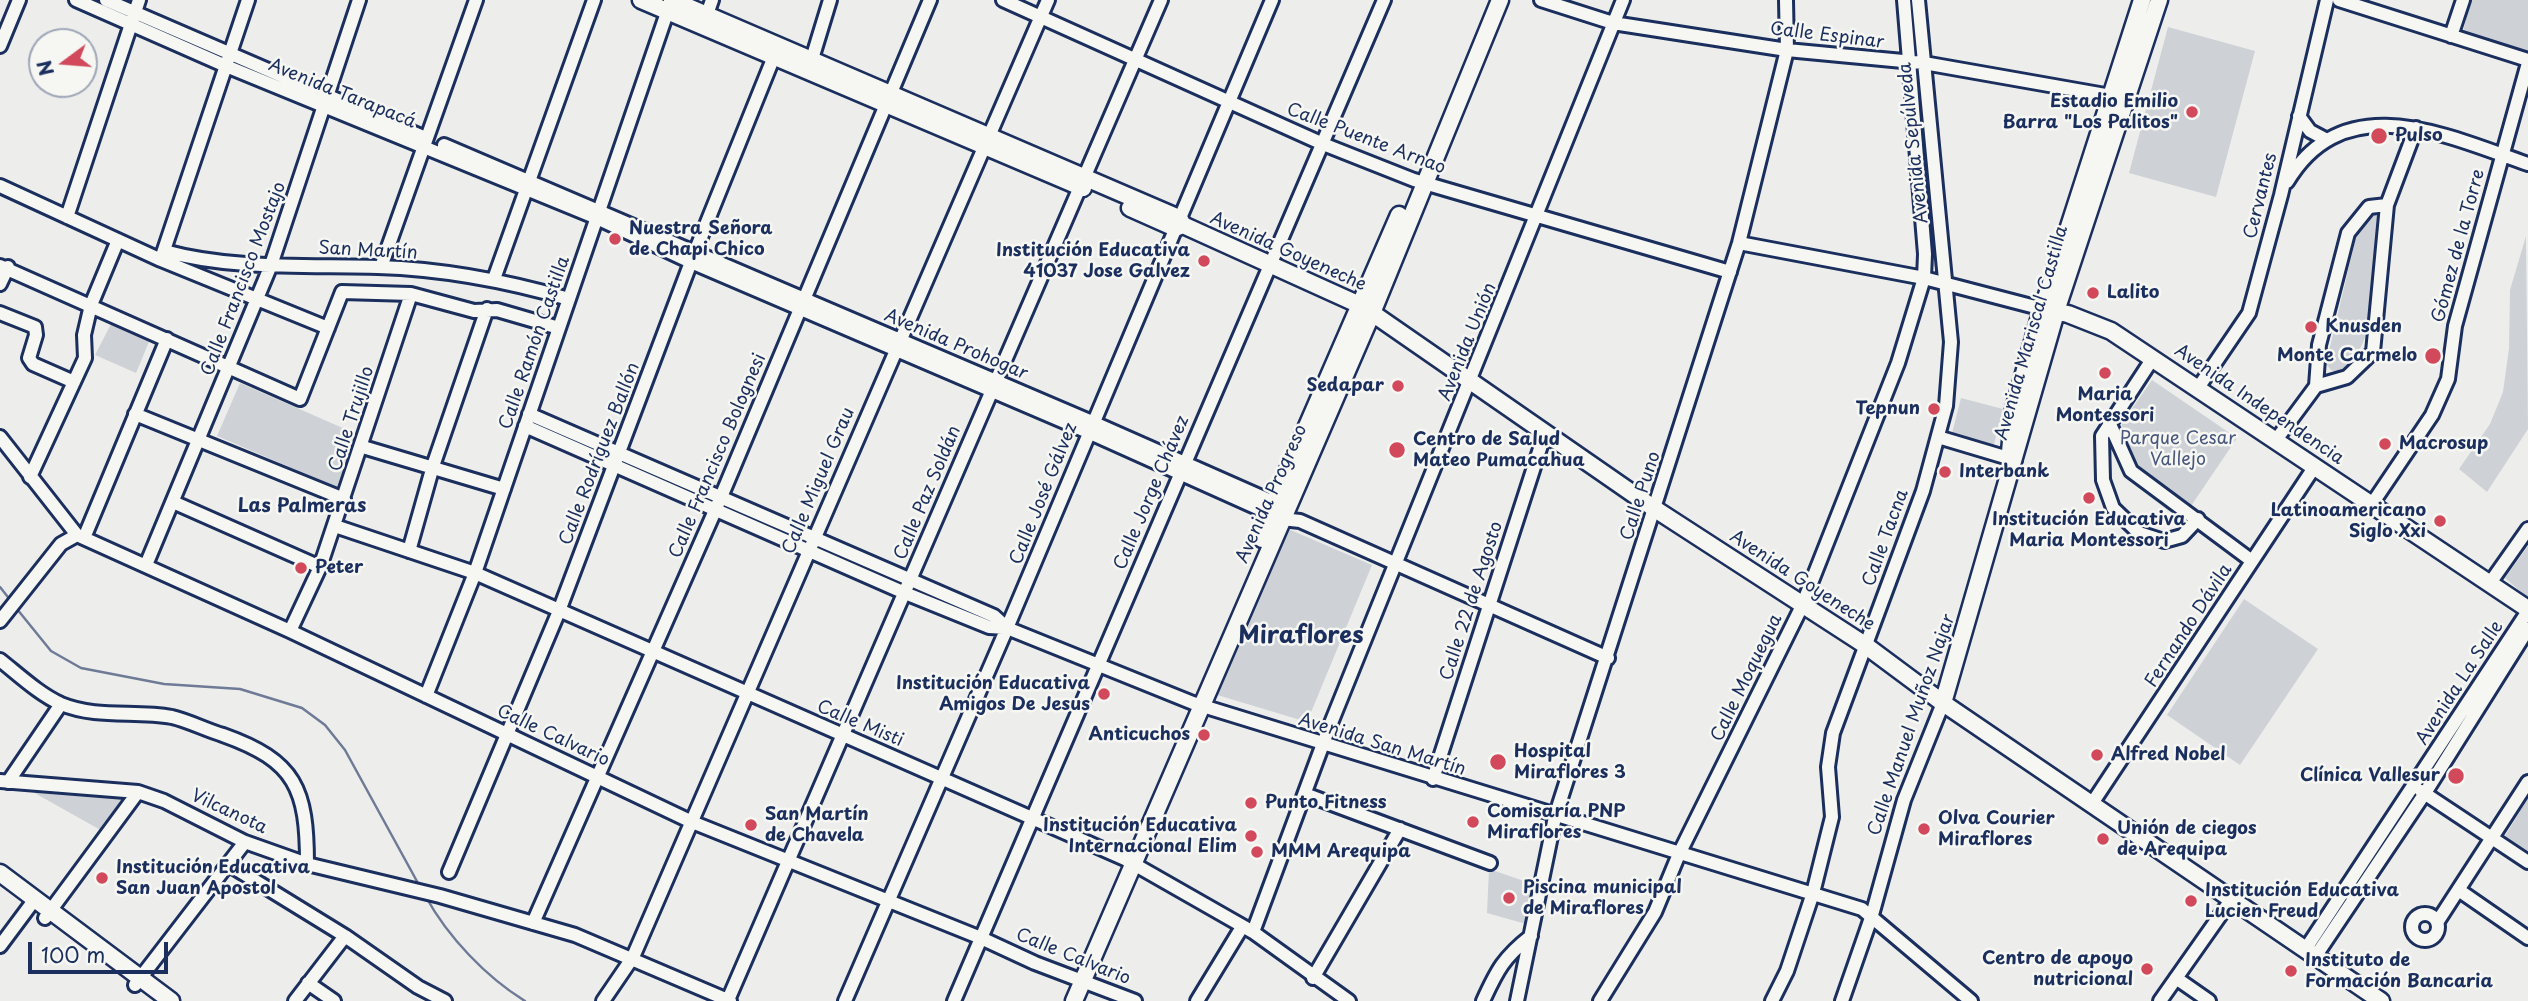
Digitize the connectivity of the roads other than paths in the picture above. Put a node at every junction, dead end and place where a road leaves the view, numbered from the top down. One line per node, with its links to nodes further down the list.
1 (19, 0): 34 (street)
2 (76, 0): 29 (street, Avenida Tarapacá)
3 (106, 0): 29 (street, Avenida Tarapacá)
4 (248, 0): 38 (street)
5 (359, 0): 45 (street, Calle Francisco Mostajo)
6 (476, 0): 50 (street)
7 (594, 0): 58 (street)
8 (641, 0): 28 (main road, Avenida Goyeneche)
9 (830, 0): 37 (street)
10 (930, 0): 44 (street, Calle Francisco Bolognesi)
11 (1003, 0): 31 (street, Calle Puente Arnao)
12 (1048, 0): 31 (street, Calle Miguel Grau)
13 (1161, 0): 39 (street, Calle Paz Soldán)
14 (1272, 0): 46 (street, Calle José Gálvez)
15 (1384, 0): 52 (street, Calle Jorge Chávez)
16 (1490, 0): 56 (main road, Avenida Progreso)
17 (1500, 0): 56 (main road, Avenida Progreso)
18 (1541, 0): 32 (street, Calle Espinar)
19 (1623, 0): 32 (street, Avenida Unión)
20 (1786, 0): 36 (street, Calle Puno)
21 (1904, 0): 41 (street, Avenida Sepúlveda)
22 (1918, 0): 42 (street, Avenida Sepúlveda)
23 (2142, 0): 43 (main road, Avenida Mariscal Castilla)
24 (2159, 0): 55 (main road, Avenida Mariscal Castilla)
25 (2327, 0): 47 (street, Cervantes)
26 (2339, 0): 33 (street)
27 (2463, 0): 33 (street)
28 (670, 4): 30 (main road, Avenida Goyeneche); 62 (street, Calle Ramón Castilla)
29 (135, 12): 38 (street, Avenida Tarapacá); 64 (street)
30 (707, 13): 35 (main road, Avenida Goyeneche)
31 (1041, 17): 39 (street, Calle Puente Arnao); 51 (street, Calle Miguel Grau)
32 (1613, 23): 36 (street, Calle Espinar); 63 (street, Avenida Unión)
33 (2451, 36): 40 (street)
34 (0, 46)
35 (777, 50): 37 (main road, Avenida Goyeneche); 44 (main road, Avenida Goyeneche); 69 (street, Calle Rodríguez Ballón)
36 (1787, 50): 41 (street, Calle Espinar); 67 (street, Calle Puno)
37 (812, 59): 44 (main road, Avenida Goyeneche)
38 (228, 60): 45 (street, Avenida Tarapacá); 68 (street)
39 (1134, 62): 46 (street, Calle Puente Arnao); 57 (street, Calle Paz Soldán)
40 (2528, 62): 53 (street, Gómez de la Torre)
41 (1910, 63): 42 (street, Calle Espinar); 75 (street, Avenida Sepúlveda)
42 (1924, 63): 43 (street, Calle Espinar); 77 (street, Avenida Sepúlveda)
43 (2111, 96): 55 (main road, Avenida Mariscal Castilla)
44 (889, 99): 51 (main road, Avenida Goyeneche); 82 (street, Calle Francisco Bolognesi)
45 (326, 101): 50 (street, Avenida Tarapacá); 70 (street, Calle Francisco Mostajo)
46 (1230, 104): 52 (street, Calle Puente Arnao); 65 (street, Calle José Gálvez)
47 (2299, 116): 49 (street); 60 (street, Cervantes)
48 (2416, 128): 49 (street); 53 (street); 61 (street)
49 (2326, 140): 60 (street)
50 (425, 142): 58 (street, Avenida Tarapacá); 73 (street)
51 (987, 142): 57 (main road, Avenida Goyeneche); 91 (street, Calle Miguel Grau)
52 (1322, 144): 56 (street, Calle Puente Arnao); 72 (street, Calle Jorge Chávez)
53 (2501, 155): 54 (street); 121 (street, Gómez de la Torre)
54 (2528, 164)
55 (2091, 180): 86 (main road, Avenida Mariscal Castilla)
56 (1419, 181): 63 (street, Calle Puente Arnao); 85 (main road, Avenida Progreso)
57 (1081, 182): 65 (main road, Avenida Goyeneche); 96 (street, Calle Paz Soldán)
58 (527, 185): 62 (street, Avenida Tarapacá); 76 (street)
59 (0, 186): 64 (street)
60 (2281, 195): 98 (street, Cervantes)
61 (2387, 205): 97 (street); 97 (street)
62 (598, 214): 69 (street, Avenida Prohogar); 80 (street, Calle Ramón Castilla)
63 (1537, 215): 74 (street, Calle Puente Arnao); 95 (street, Avenida Unión)
64 (67, 217): 66 (street)
65 (1179, 223): 72 (main road, Avenida Goyeneche); 103 (street, Calle José Gálvez)
66 (118, 240): 68 (street); 83 (street)
67 (1738, 243): 74 (street, Calle Puno); 75 (street)
68 (163, 256): 70 (street, San Martín); 81 (street)
69 (693, 257): 82 (street, Avenida Prohogar); 111 (street, Calle Rodríguez Ballón)
70 (271, 265): 73 (street, San Martín); 81 (street, Calle Francisco Mostajo)
71 (4, 266): 78 (street); 83 (street)
72 (1270, 266): 85 (main road, Avenida Goyeneche); 115 (street, Calle Jorge Chávez)
73 (381, 267): 76 (street, San Martín)
74 (1730, 272): 122 (street, Calle Puno)
75 (1924, 278): 77 (street); 138 (street, Calle Moquegua)
76 (494, 279): 80 (street, San Martín)
77 (1945, 282): 86 (street, Avenida Independencia); 106 (street, Calle Tacna)
78 (0, 284)
79 (411, 294): 84 (street); 88 (street); 109 (street, Calle Trujillo)
80 (569, 299): 89 (street, Calle Ramón Castilla)
81 (258, 301): 88 (street); 93 (street, Calle Francisco Mostajo)
82 (800, 304): 91 (street, Avenida Prohogar); 120 (street, Calle Francisco Bolognesi)
83 (92, 305): 90 (street); 94 (street)
84 (487, 309): 89 (street); 113 (street)
85 (1367, 309): 95 (main road, Avenida Goyeneche); 123 (main road, Avenida Progreso)
86 (2050, 310): 92 (main road, Avenida Independencia); 99 (main road, Avenida Mariscal Castilla); 112 (main road, Avenida Mariscal Castilla)
87 (0, 313): 94 (street)
88 (328, 328): 93 (street)
89 (559, 328): 101 (street, Calle Ramón Castilla)
90 (167, 339): 93 (street); 100 (street)
91 (897, 344): 96 (street, Avenida Prohogar); 128 (street, Calle Miguel Grau)
92 (2153, 358): 98 (main road, Avenida Independencia); 102 (street)
93 (230, 368): 107 (street, Calle Francisco Mostajo)
94 (74, 382): 116 (street)
95 (1471, 383): 104 (main road, Avenida Goyeneche); 132 (street, Avenida Unión)
96 (993, 386): 103 (street, Avenida Prohogar); 135 (street, Calle Paz Soldán)
97 (2316, 386): 108 (street)
98 (2198, 388): 108 (main road, Avenida Independencia)
99 (2014, 409): 110 (main road); 112 (main road, Avenida Mariscal Castilla)
100 (135, 414): 107 (street); 127 (street)
101 (527, 420): 111 (street, Avenida San Martín); 117 (street, Calle Ramón Castilla)
102 (2109, 422): 124 (street); 124 (street)
103 (1090, 427): 115 (street, Avenida Prohogar); 143 (street, Calle José Gálvez)
104 (1545, 433): 122 (main road, Avenida Goyeneche); 139 (street, Calle 22 de Agosto)
105 (0, 437): 116 (street, Calle Calvario)
106 (1938, 437): 110 (street); 146 (street, Calle Tacna)
107 (200, 439): 118 (street); 119 (street, Calle Francisco Mostajo)
108 (2276, 440): 114 (main road, Avenida Independencia)
109 (362, 446): 113 (street); 118 (street, Calle Trujillo)
110 (1999, 455): 112 (street)
111 (617, 459): 120 (street, Avenida San Martín); 141 (street, Calle Rodríguez Ballón)
112 (2015, 460): 154 (main road, Calle Manuel Muñoz Najar)
113 (433, 466): 117 (street); 129 (street)
114 (2315, 466): 121 (main road, Avenida Independencia); 130 (street, Fernando Dávila)
115 (1182, 467): 123 (street, Avenida Prohogar); 150 (street, Calle Jorge Chávez)
116 (30, 477): 127 (street, Calle Calvario)
117 (504, 489): 134 (street, Calle Ramón Castilla)
118 (344, 499): 125 (street, Calle Trujillo)
119 (173, 502): 131 (street, Calle Francisco Mostajo); 133 (street)
120 (718, 503): 128 (street, Avenida San Martín); 147 (street, Calle Francisco Bolognesi)
121 (2372, 504): 136 (main road, Avenida Independencia)
122 (1656, 509): 138 (main road, Avenida Goyeneche); 148 (street, Calle Puno)
123 (1282, 513): 132 (street, Avenida Prohogar); 156 (main road, Avenida Progreso)
124 (2198, 519): 130 (street)
125 (335, 526): 129 (street, Calle Misti); 133 (street, Calle Trujillo)
126 (2528, 529): 136 (street)
127 (80, 537): 131 (street, Calle Calvario); 142 (street)
128 (811, 544): 135 (street, Avenida San Martín); 137 (street, Avenida San Martín); 152 (street, Calle Miguel Grau)
129 (409, 551): 134 (street, Calle Misti)
130 (2252, 561): 168 (street, Fernando Dávila)
131 (146, 565): 145 (street, Calle Calvario)
132 (1396, 565): 139 (street, Avenida Prohogar); 159 (street, Avenida Unión)
133 (320, 567): 145 (street, Calle Trujillo)
134 (475, 573): 141 (street, Calle Misti); 153 (street, Calle Ramón Castilla)
135 (910, 579): 137 (street, Calle Paz Soldán); 143 (street, Avenida San Martín)
136 (2490, 583): 140 (main road, Avenida Independencia)
137 (905, 593): 143 (street, Avenida San Martín); 158 (street, Calle Paz Soldán)
138 (1802, 606): 146 (main road, Avenida Goyeneche); 175 (street, Calle Moquegua)
139 (1488, 607): 148 (street, Avenida Prohogar); 162 (street, Calle 22 de Agosto)
140 (2528, 610): 151 (street, Avenida La Salle)
141 (559, 611): 147 (street, Calle Misti); 157 (street, Calle Rodríguez Ballón)
142 (5, 617)
143 (1007, 628): 150 (street, Avenida San Martín); 161 (street, Calle José Gálvez)
144 (2528, 629): 151 (street, Avenida La Salle)
145 (290, 631): 153 (street, Calle Calvario)
146 (1865, 645): 154 (main road, Avenida Goyeneche); 186 (street, Calle Tacna)
147 (651, 653): 152 (street, Calle Misti); 160 (street, Calle Francisco Bolognesi)
148 (1608, 658): 170 (street, Calle Puno)
149 (0, 660): 155 (street)
150 (1097, 666): 156 (street, Avenida San Martín); 169 (street, Calle Jorge Chávez)
151 (2496, 670): 165 (street, Avenida La Salle)
152 (746, 694): 158 (street, Calle Misti); 171 (street, Calle Miguel Grau)
153 (426, 696): 157 (street, Calle Calvario)
154 (1942, 703): 168 (main road, Avenida Goyeneche); 191 (street, Calle Manuel Muñoz Najar)
155 (61, 704): 163 (street); 181 (street)
156 (1197, 704): 159 (street, Avenida San Martín); 177 (main road, Avenida Progreso)
157 (507, 734): 160 (street, Calle Calvario); 182 (street, Calle Rodríguez Ballón)
158 (843, 736): 161 (street, Calle Misti); 176 (street, Calle Paz Soldán)
159 (1322, 745): 162 (street, Avenida San Martín); 167 (street, Avenida Unión)
160 (598, 777): 171 (street, Calle Calvario); 193 (street, Calle Francisco Bolognesi)
161 (942, 778): 169 (street, Calle Misti); 188 (street, Calle José Gálvez)
162 (1433, 779): 170 (street, Avenida San Martín)
163 (4, 782): 166 (street, Vilcanota)
164 (2528, 782): 173 (street)
165 (2419, 790): 173 (street); 200 (street, Avenida La Salle)
166 (138, 792): 174 (street, Vilcanota); 190 (street)
167 (1305, 794): 172 (street); 194 (street, Avenida Unión)
168 (2091, 805): 187 (main road, Avenida Goyeneche)
169 (1032, 816): 177 (street, Calle Misti); 197 (street, Calle Jorge Chávez)
170 (1555, 817): 175 (street, Avenida San Martín); 196 (street, Calle Puno)
171 (691, 822): 176 (street, Calle Calvario); 201 (street, Calle Miguel Grau)
172 (1400, 829): 179 (street); 202 (street)
173 (2494, 839): 178 (street); 185 (street)
174 (245, 842): 180 (street); 181 (street, Vilcanota)
175 (1679, 855): 186 (street, Avenida San Martín); 223 (street, Calle Moquegua)
176 (788, 862): 188 (street, Calle Calvario); 213 (street, Calle Paz Soldán)
177 (1129, 862): 194 (street, Calle Misti); 204 (main road, Avenida Progreso)
178 (2528, 862)
179 (1490, 863)
180 (228, 864): 195 (street); 205 (street)
181 (307, 864): 193 (street, Vilcanota)
182 (449, 872)
183 (0, 873): 189 (main road)
184 (0, 884): 189 (main road)
185 (2459, 891): 192 (street); 198 (street)
186 (1813, 893): 191 (street, Avenida San Martín); 224 (street, Calle Tacna)
187 (2231, 900): 200 (main road, Avenida Goyeneche); 203 (street)
188 (888, 902): 197 (street, Calle Calvario); 214 (street, Calle José Gálvez)
189 (32, 903): 190 (main road); 199 (street)
190 (48, 914): 205 (main road)
191 (1872, 915): 225 (street, Calle Manuel Muñoz Najar); 226 (street)
192 (2438, 921)
193 (533, 923): 201 (street, Vilcanota)
194 (1247, 930): 202 (street, Calle Misti); 219 (street, Avenida Unión)
195 (345, 936): 206 (street); 211 (street)
196 (1531, 936): 221 (street); 222 (street, Calle Puno)
197 (981, 938): 204 (street, Calle Calvario); 215 (street, Calle Jorge Chávez)
198 (2528, 939)
199 (0, 946)
200 (2310, 953): 229 (main road, Avenida Goyeneche)
201 (634, 957): 212 (street, Calle Miguel Grau); 213 (street, Vilcanota)
202 (1313, 978): 220 (street, Calle Misti)
203 (2176, 978): 227 (street); 228 (street)
204 (1081, 980): 216 (main road, Avenida Progreso); 217 (main road, Avenida Progreso); 218 (street, Calle Calvario)
205 (137, 981): 207 (main road); 208 (main road)
206 (309, 983): 209 (street); 210 (street)
207 (156, 1001)
208 (171, 1001)
209 (295, 1001)
210 (334, 1001)
211 (445, 1001)
212 (603, 1001)
213 (729, 1001)
214 (845, 1001)
215 (954, 1001)
216 (1068, 1001)
217 (1074, 1001)
218 (1136, 1001)
219 (1197, 1001)
220 (1349, 1001)
221 (1483, 1001)
222 (1517, 1001)
223 (1600, 1001)
224 (1772, 1001)
225 (1842, 1001)
226 (1971, 1001)
227 (2160, 1001)
228 (2209, 1001)
229 (2381, 1001)

